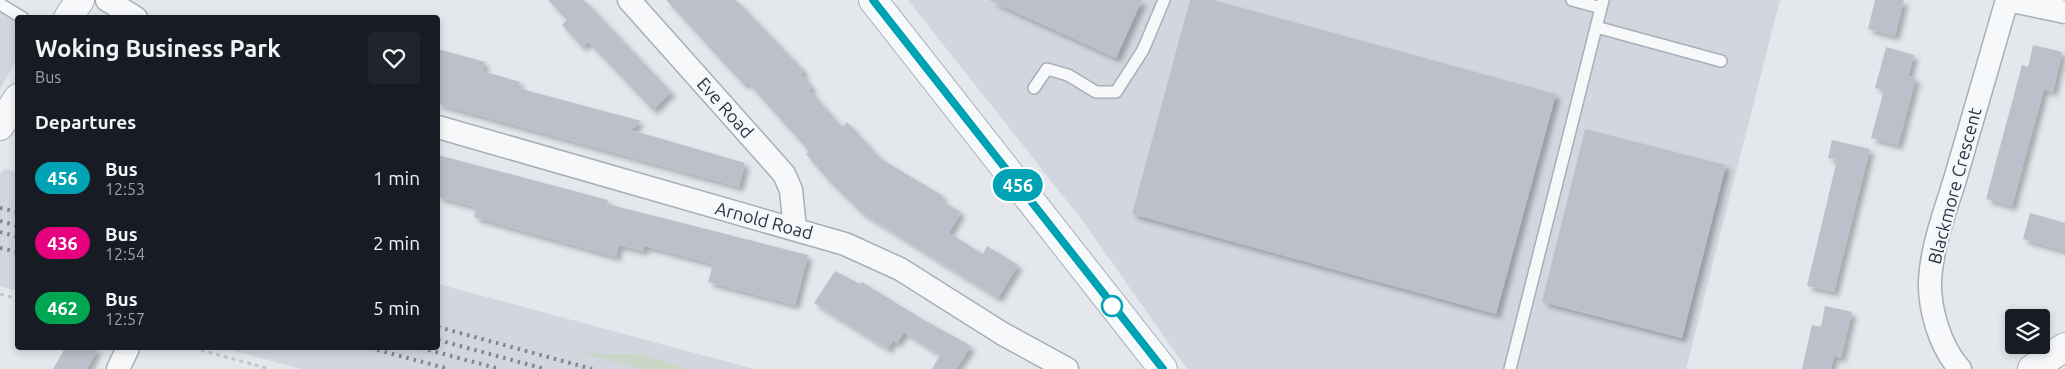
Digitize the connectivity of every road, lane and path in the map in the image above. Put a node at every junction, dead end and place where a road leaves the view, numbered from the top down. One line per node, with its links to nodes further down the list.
1 (80, 0): 12 (street)
2 (108, 0): 13 (street)
3 (629, 0): 20 (street, Eve Road)
4 (873, 0): 26 (street)
5 (1164, 0): 16 (lane)
6 (1572, 0): 9 (lane)
7 (2007, 0): 10 (street); 31 (street, Blackmore Crescent)
8 (0, 4): 11 (lane)
9 (1602, 4): 14 (lane)
10 (2065, 12)
11 (18, 15)
12 (70, 15)
13 (131, 15)
14 (1596, 27): 15 (lane); 30 (lane)
15 (1721, 61)
16 (1034, 88)
17 (15, 103): 18 (street)
18 (0, 126)
19 (440, 128): 20 (street, Arnold Road)
20 (795, 228): 29 (street, Arnold Road)
21 (0, 294): 22 (path)
22 (15, 298)
23 (2065, 347): 32 (street)
24 (127, 350): 27 (street)
25 (201, 350): 28 (path)
26 (1156, 367)
27 (118, 369)
28 (270, 369)
29 (1067, 369)
30 (1510, 369)
31 (1960, 369)
32 (2032, 369)

